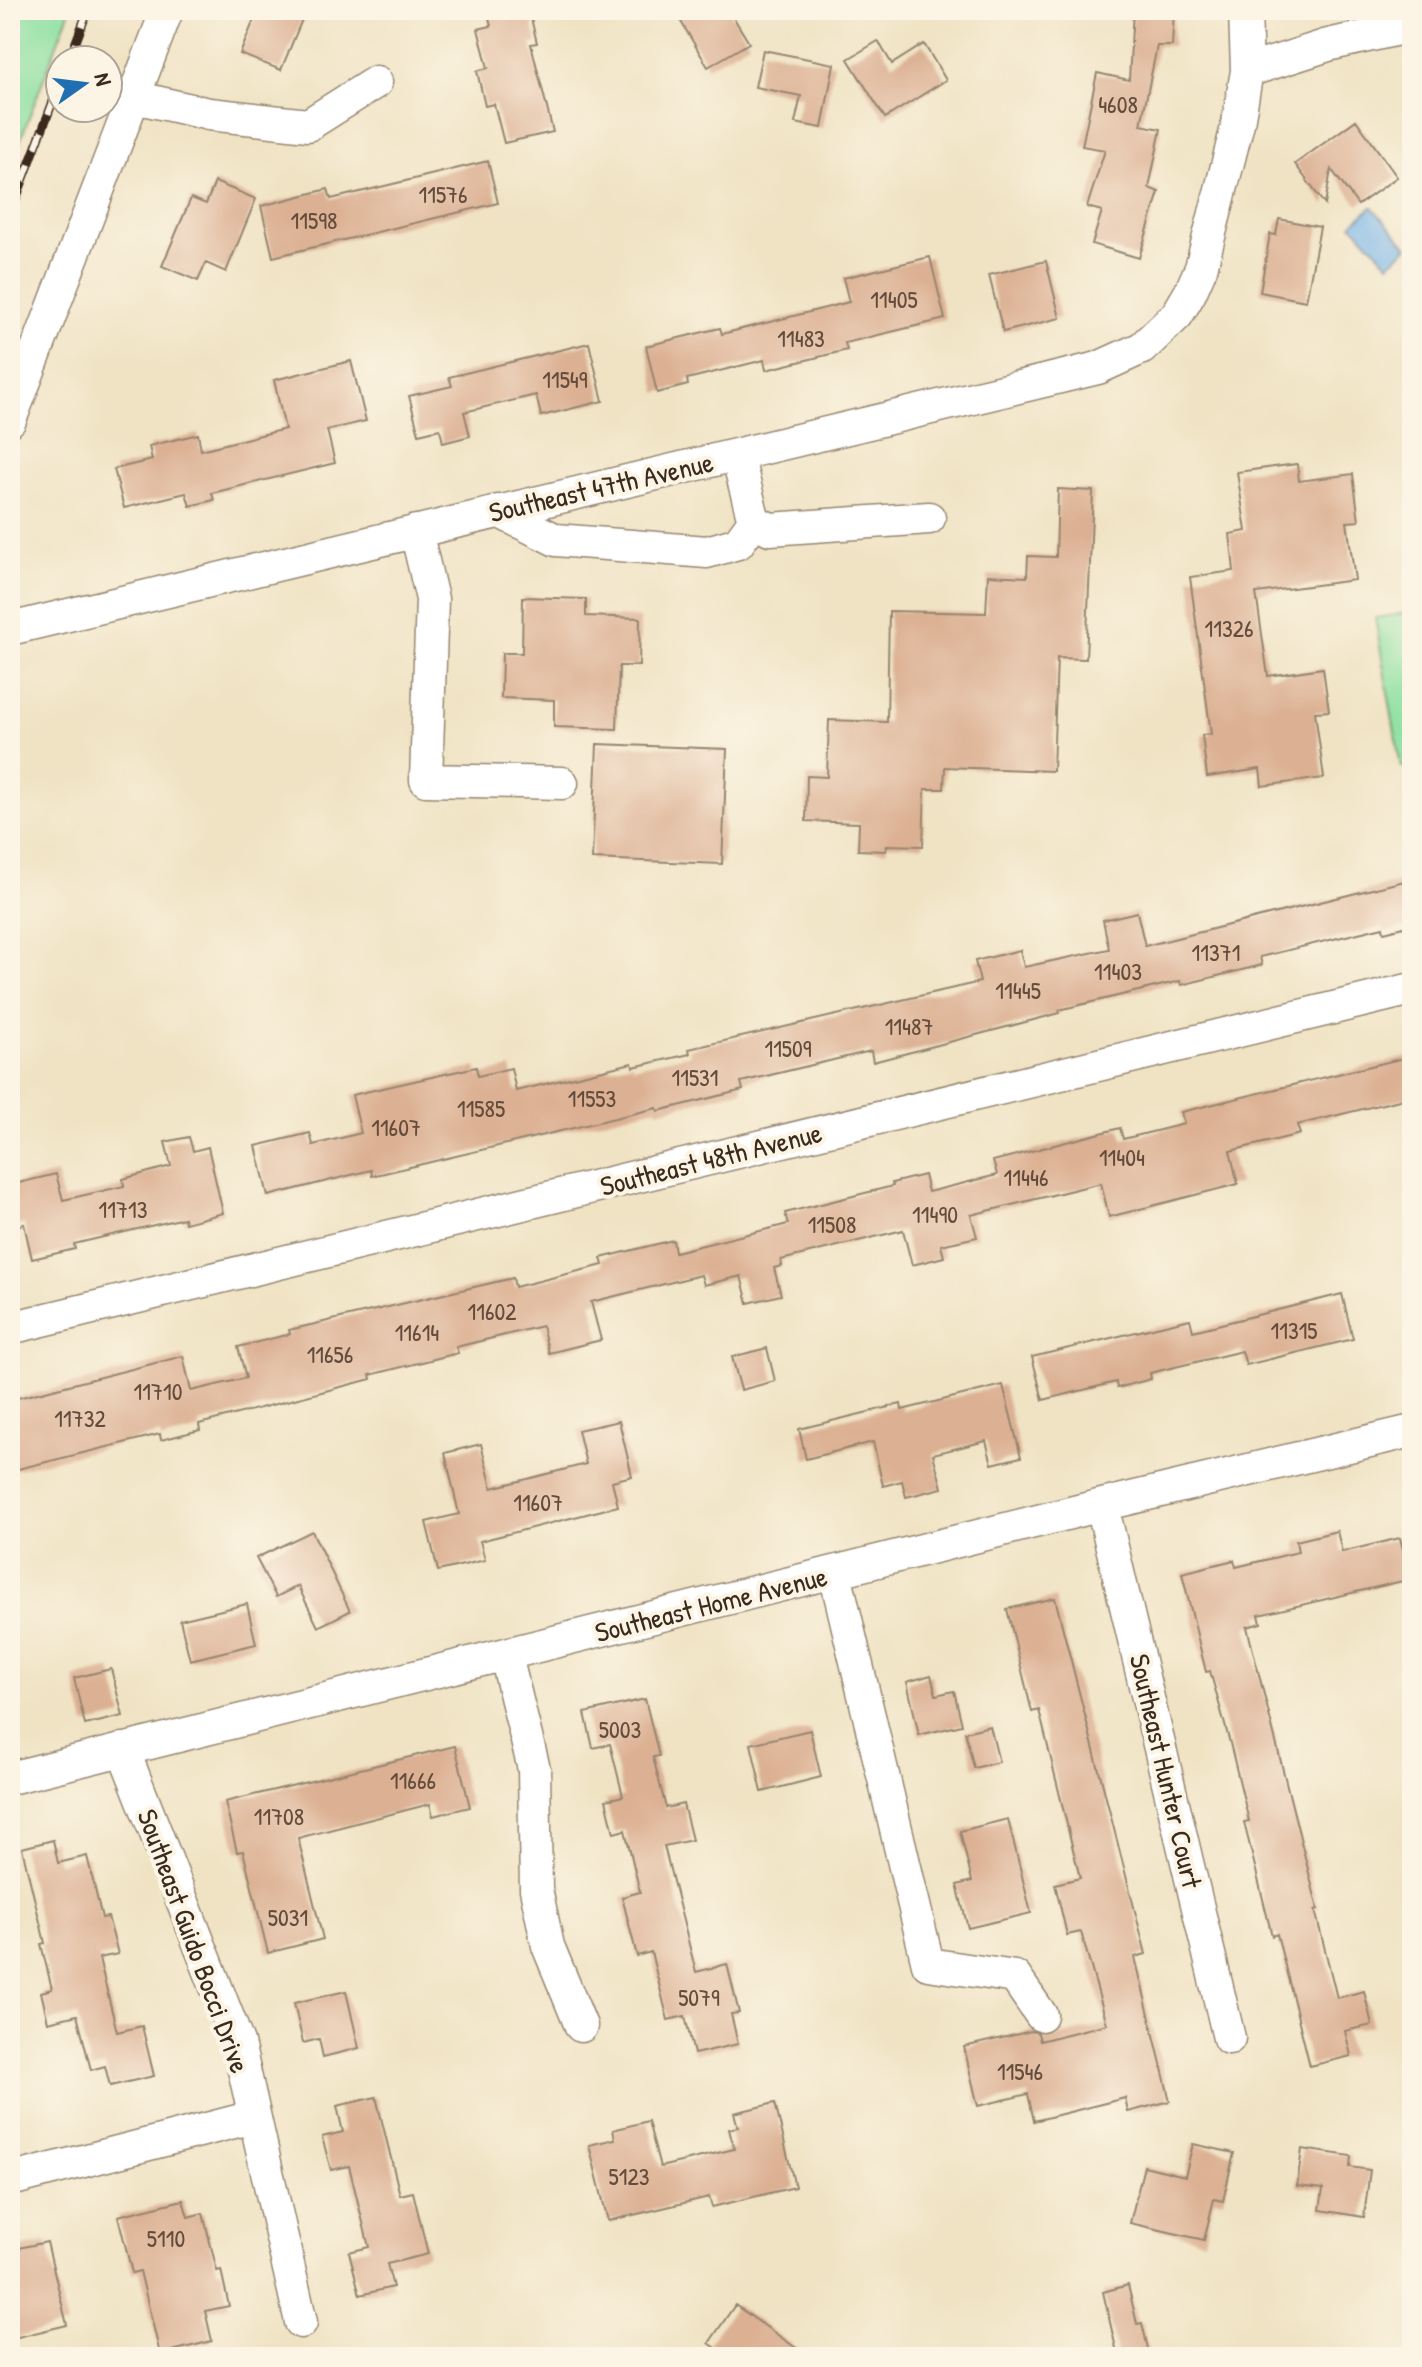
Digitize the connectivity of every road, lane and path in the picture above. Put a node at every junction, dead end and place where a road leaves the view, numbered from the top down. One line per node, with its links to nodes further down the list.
1 (167, 10): 6 (street)
2 (1245, 10): 4 (street, Southeast 47th Avenue)
3 (1412, 26): 4 (street)
4 (1247, 71): 8 (street, Southeast 47th Avenue)
5 (376, 82): 6 (street)
6 (134, 97): 7 (street)
7 (10, 420)
8 (737, 455): 9 (street, Southeast 47th Avenue); 11 (street)
9 (498, 511): 11 (street); 12 (street, Southeast 47th Avenue)
10 (929, 518): 11 (street)
11 (754, 521)
12 (416, 531): 13 (street, Southeast 47th Avenue); 14 (street)
13 (10, 629)
14 (562, 783)
15 (1412, 989): 16 (street, Southeast 48th Avenue)
16 (10, 1328)
17 (1412, 1431): 18 (street, Southeast Home Avenue)
18 (1102, 1505): 19 (street, Southeast Home Avenue); 25 (street, Southeast Hunter Court)
19 (835, 1573): 20 (street, Southeast Home Avenue); 23 (street)
20 (506, 1656): 21 (street, Southeast Home Avenue); 24 (street)
21 (123, 1749): 22 (street, Southeast Home Avenue); 26 (street, Southeast Guido Bocci Drive)
22 (10, 1778)
23 (1041, 2015)
24 (581, 2026)
25 (1229, 2038)
26 (253, 2117): 27 (street); 28 (street, Southeast Guido Bocci Drive)
27 (10, 2180)
28 (301, 2322)

